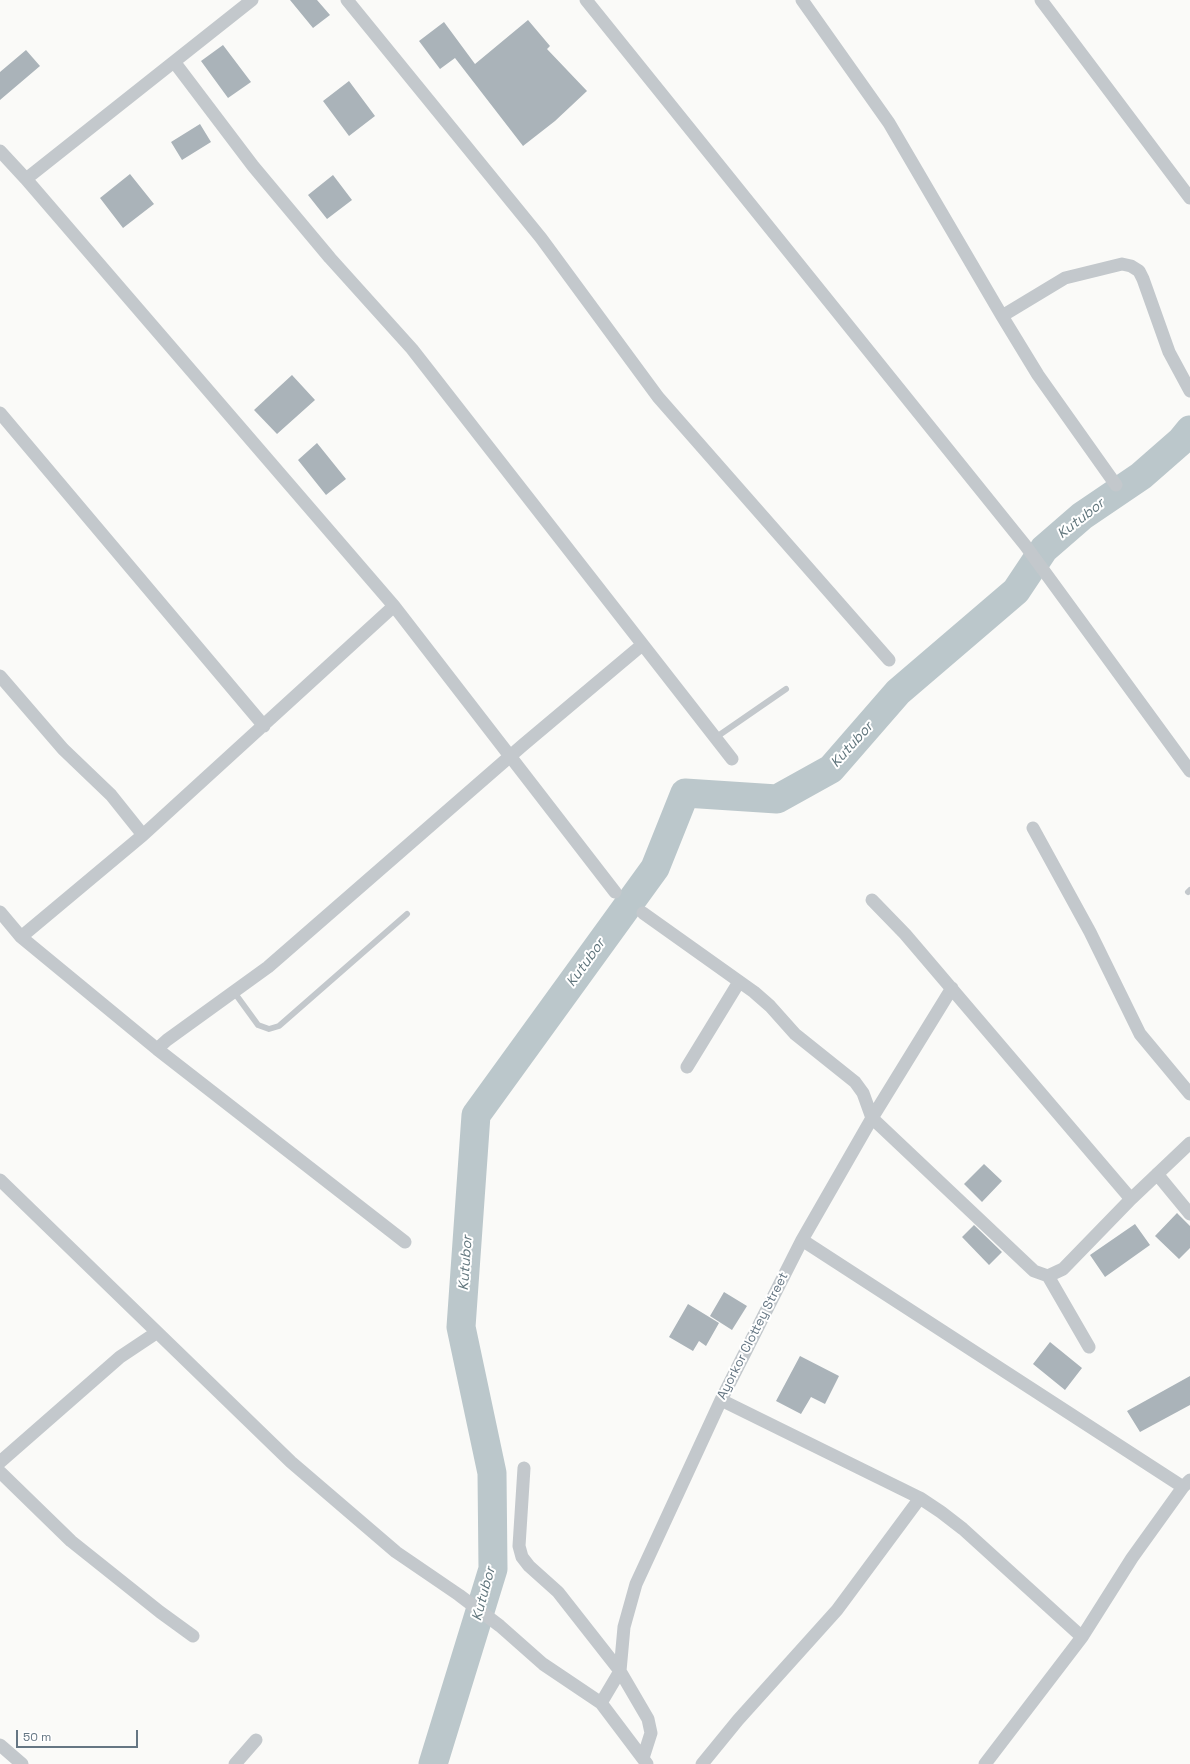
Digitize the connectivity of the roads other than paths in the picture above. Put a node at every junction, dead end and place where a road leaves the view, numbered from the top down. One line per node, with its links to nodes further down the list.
1 (252, 0): 6 (street)
2 (347, 0): 16 (street)
3 (586, 0): 23 (street)
4 (802, 0): 10 (street)
5 (1041, 0): 9 (street)
6 (175, 63): 8 (street); 15 (street)
7 (0, 151): 8 (street)
8 (26, 179): 14 (street)
9 (1190, 198)
10 (1002, 316): 11 (street); 13 (street)
11 (1190, 391)
12 (2, 418): 19 (street)
13 (1116, 486)
14 (394, 606): 19 (street); 21 (street)
15 (642, 645): 20 (street); 21 (street)
16 (889, 660)
17 (0, 676): 25 (street)
18 (786, 689): 20 (lane)
19 (264, 726): 25 (street)
20 (715, 738): 22 (street)
21 (511, 756): 26 (street); 34 (street)
22 (732, 759)
23 (1190, 771)
24 (1033, 828): 37 (street)
25 (143, 835): 31 (street)
26 (615, 892)
27 (872, 900): 33 (street)
28 (0, 912): 31 (street)
29 (643, 913): 32 (street)
30 (407, 914): 34 (lane)
31 (21, 937): 35 (street)
32 (739, 982): 36 (street); 38 (street)
33 (952, 988): 38 (street, Ayorkor Clottey Street); 42 (street)
34 (234, 992): 35 (street)
35 (157, 1049): 45 (street)
36 (687, 1067)
37 (1190, 1093)
38 (872, 1118): 44 (street, Ayorkor Clottey Street); 46 (street)
39 (1190, 1143): 40 (street)
40 (1157, 1174): 42 (street); 43 (street)
41 (0, 1180): 47 (street)
42 (1131, 1199): 46 (street)
43 (1190, 1214)
44 (802, 1240): 49 (street, Ayorkor Clottey Street); 53 (street)
45 (405, 1242)
46 (1048, 1276): 48 (street)
47 (156, 1332): 50 (street); 58 (street)
48 (1089, 1347)
49 (721, 1400): 54 (street); 57 (street, Ayorkor Clottey Street)
50 (0, 1462)
51 (524, 1468): 57 (street)
52 (0, 1472): 55 (street)
53 (1186, 1484): 56 (street)
54 (920, 1498): 56 (street); 64 (street)
55 (193, 1636)
56 (1082, 1637): 65 (street)
57 (620, 1671): 58 (street, Ayorkor Clottey Street); 61 (street)
58 (601, 1703): 61 (street)
59 (256, 1740): 63 (street)
60 (0, 1745): 62 (street)
61 (645, 1761)
62 (22, 1764)
63 (236, 1764)
64 (702, 1764)
65 (985, 1764)

